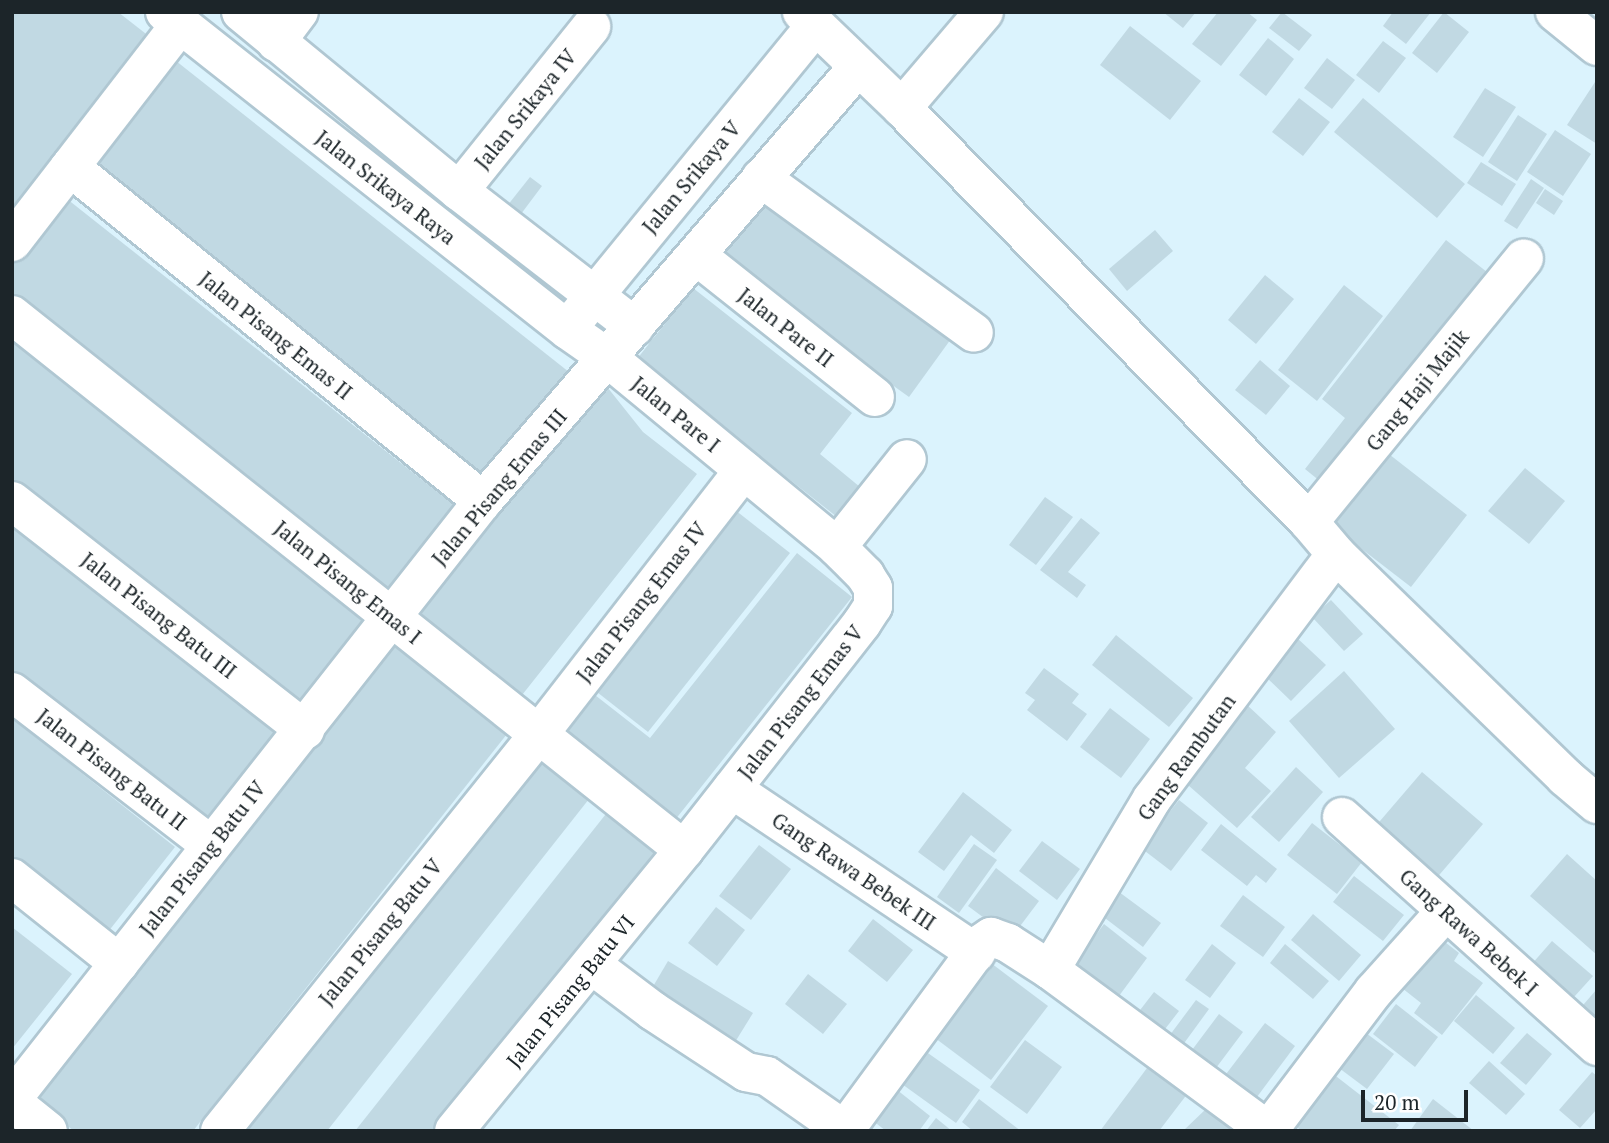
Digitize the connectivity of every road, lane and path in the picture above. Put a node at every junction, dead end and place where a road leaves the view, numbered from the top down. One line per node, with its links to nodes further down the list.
1 (241, 12): 6 (street, Jalan Srikaya Raya)
2 (984, 12): 10 (street)
3 (1555, 12): 8 (street)
4 (173, 18): 11 (street); 20 (street, Jalan Srikaya Raya)
5 (809, 19): 9 (street); 17 (street, Jalan Srikaya V)
6 (288, 27): 13 (street, Jalan Srikaya Raya)
7 (591, 27): 13 (street, Jalan Srikaya IV)
8 (1597, 46)
9 (858, 67): 10 (street); 12 (street)
10 (902, 108): 28 (street)
11 (70, 167): 14 (street); 27 (street, Jalan Pisang Emas II)
12 (761, 177): 15 (street); 21 (street)
13 (459, 191): 17 (street, Jalan Srikaya Raya)
14 (12, 242)
15 (697, 256): 19 (street); 23 (street, Jalan Pare II)
16 (1524, 258): 28 (street, Gang Haji Majik)
17 (593, 295): 19 (street, Jalan Srikaya Raya); 20 (street, Jalan Srikaya V)
18 (12, 315): 31 (street, Jalan Pisang Emas I)
19 (635, 327): 22 (street)
20 (568, 330): 22 (street, Jalan Srikaya Raya)
21 (974, 333)
22 (608, 358): 25 (street, Jalan Pare I); 27 (street, Jalan Pisang Emas III)
23 (875, 397)
24 (907, 459): 29 (street)
25 (744, 470): 29 (street, Jalan Pisang Emas V); 34 (street, Jalan Pisang Emas IV)
26 (12, 501): 33 (street, Jalan Pisang Batu III)
27 (484, 501): 31 (street, Jalan Pisang Emas III)
28 (1309, 522): 30 (street)
29 (837, 547): 35 (street, Jalan Pisang Emas V)
30 (1336, 554): 36 (street); 45 (street, Gang Rambutan)
31 (394, 619): 33 (street, Jalan Pisang Batu IV); 34 (street, Jalan Pisang Emas I)
32 (12, 692): 38 (street, Jalan Pisang Batu II)
33 (305, 730): 38 (street, Jalan Pisang Batu IV)
34 (539, 734): 39 (street, Jalan Pisang Emas I); 50 (street, Jalan Pisang Batu V)
35 (732, 789): 39 (street, Jalan Pisang Emas V); 42 (street, Gang Rawa Bebek III)
36 (1597, 804)
37 (1342, 817): 41 (street, Gang Rawa Bebek I)
38 (211, 845): 43 (street, Jalan Pisang Batu IV)
39 (684, 850): 44 (street, Jalan Pisang Batu VI)
40 (12, 878): 43 (street)
41 (1445, 912): 46 (street, Gang Rawa Bebek I); 52 (street)
42 (976, 953): 45 (street); 48 (street)
43 (119, 963): 47 (street, Jalan Pisang Batu IV)
44 (592, 965): 48 (street); 51 (street, Jalan Pisang Batu VI)
45 (1050, 970): 52 (street)
46 (1597, 1046)
47 (12, 1101): 49 (street)
48 (844, 1130)
49 (48, 1131)
50 (220, 1131)
51 (454, 1131)
52 (1269, 1131)

